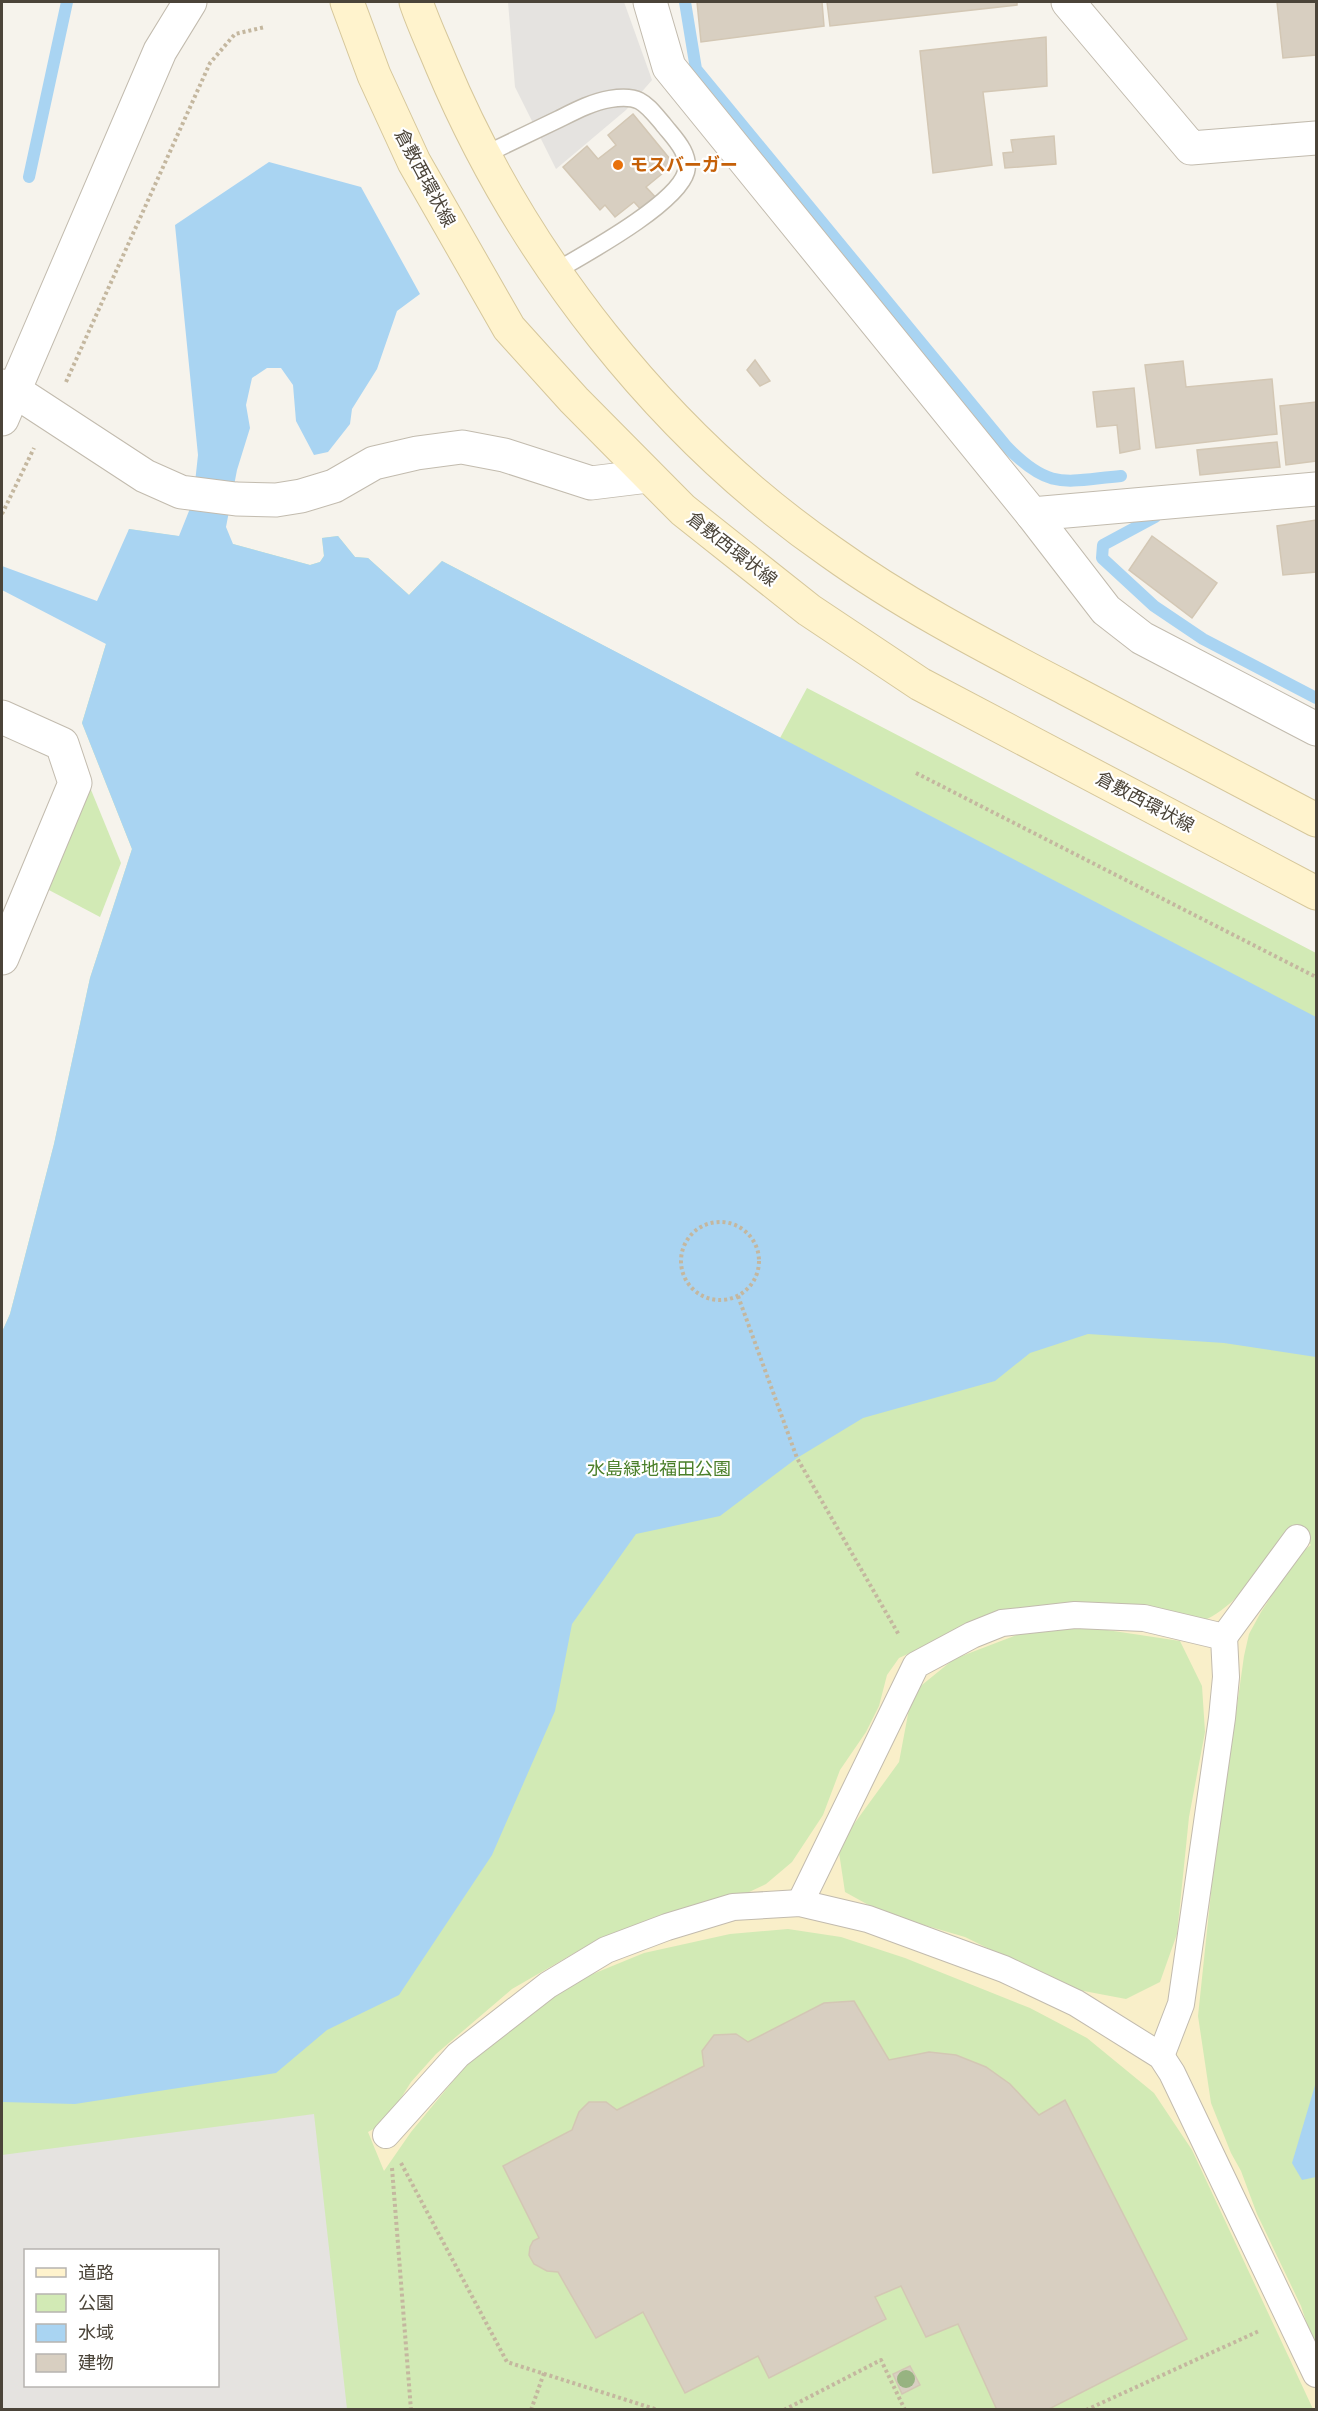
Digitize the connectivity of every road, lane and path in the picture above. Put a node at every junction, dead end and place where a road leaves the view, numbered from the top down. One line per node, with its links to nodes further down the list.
1 (168, 2): 8 (street)
2 (190, 2): 8 (street)
3 (347, 2): 14 (main road, 倉敷西環状線)
4 (416, 2): 10 (main road)
5 (650, 2): 17 (street)
6 (1068, 2): 9 (street)
7 (265, 27): 13 (path)
8 (160, 51): 12 (street)
9 (1317, 138)
10 (484, 155): 11 (main road); 11 (lane)
11 (556, 271): 21 (main road)
12 (6, 399): 13 (street)
13 (51, 414): 14 (street); 16 (path)
14 (648, 476): 22 (main road, 倉敷西環状線)
15 (1317, 489): 17 (street)
16 (2, 514)
17 (1032, 514): 19 (street)
18 (2, 717): 23 (street)
19 (1317, 729)
20 (916, 773): 24 (path)
21 (1317, 820)
22 (1317, 893)
23 (2, 958)
24 (1317, 977)
25 (738, 1296): 25 (path); 28 (path)
26 (1296, 1538): 27 (street)
27 (1224, 1637): 28 (street); 30 (street)
28 (916, 1665): 29 (street)
29 (800, 1903): 30 (street); 31 (street)
30 (1161, 2056): 32 (street)
31 (388, 2132): 33 (path); 35 (path)
32 (1302, 2329): 34 (street); 40 (path)
33 (544, 2373): 36 (path); 37 (path)
34 (1317, 2374)
35 (411, 2409)
36 (531, 2409)
37 (658, 2409)
38 (784, 2409): 39 (path)
39 (905, 2409)
40 (1086, 2409)

